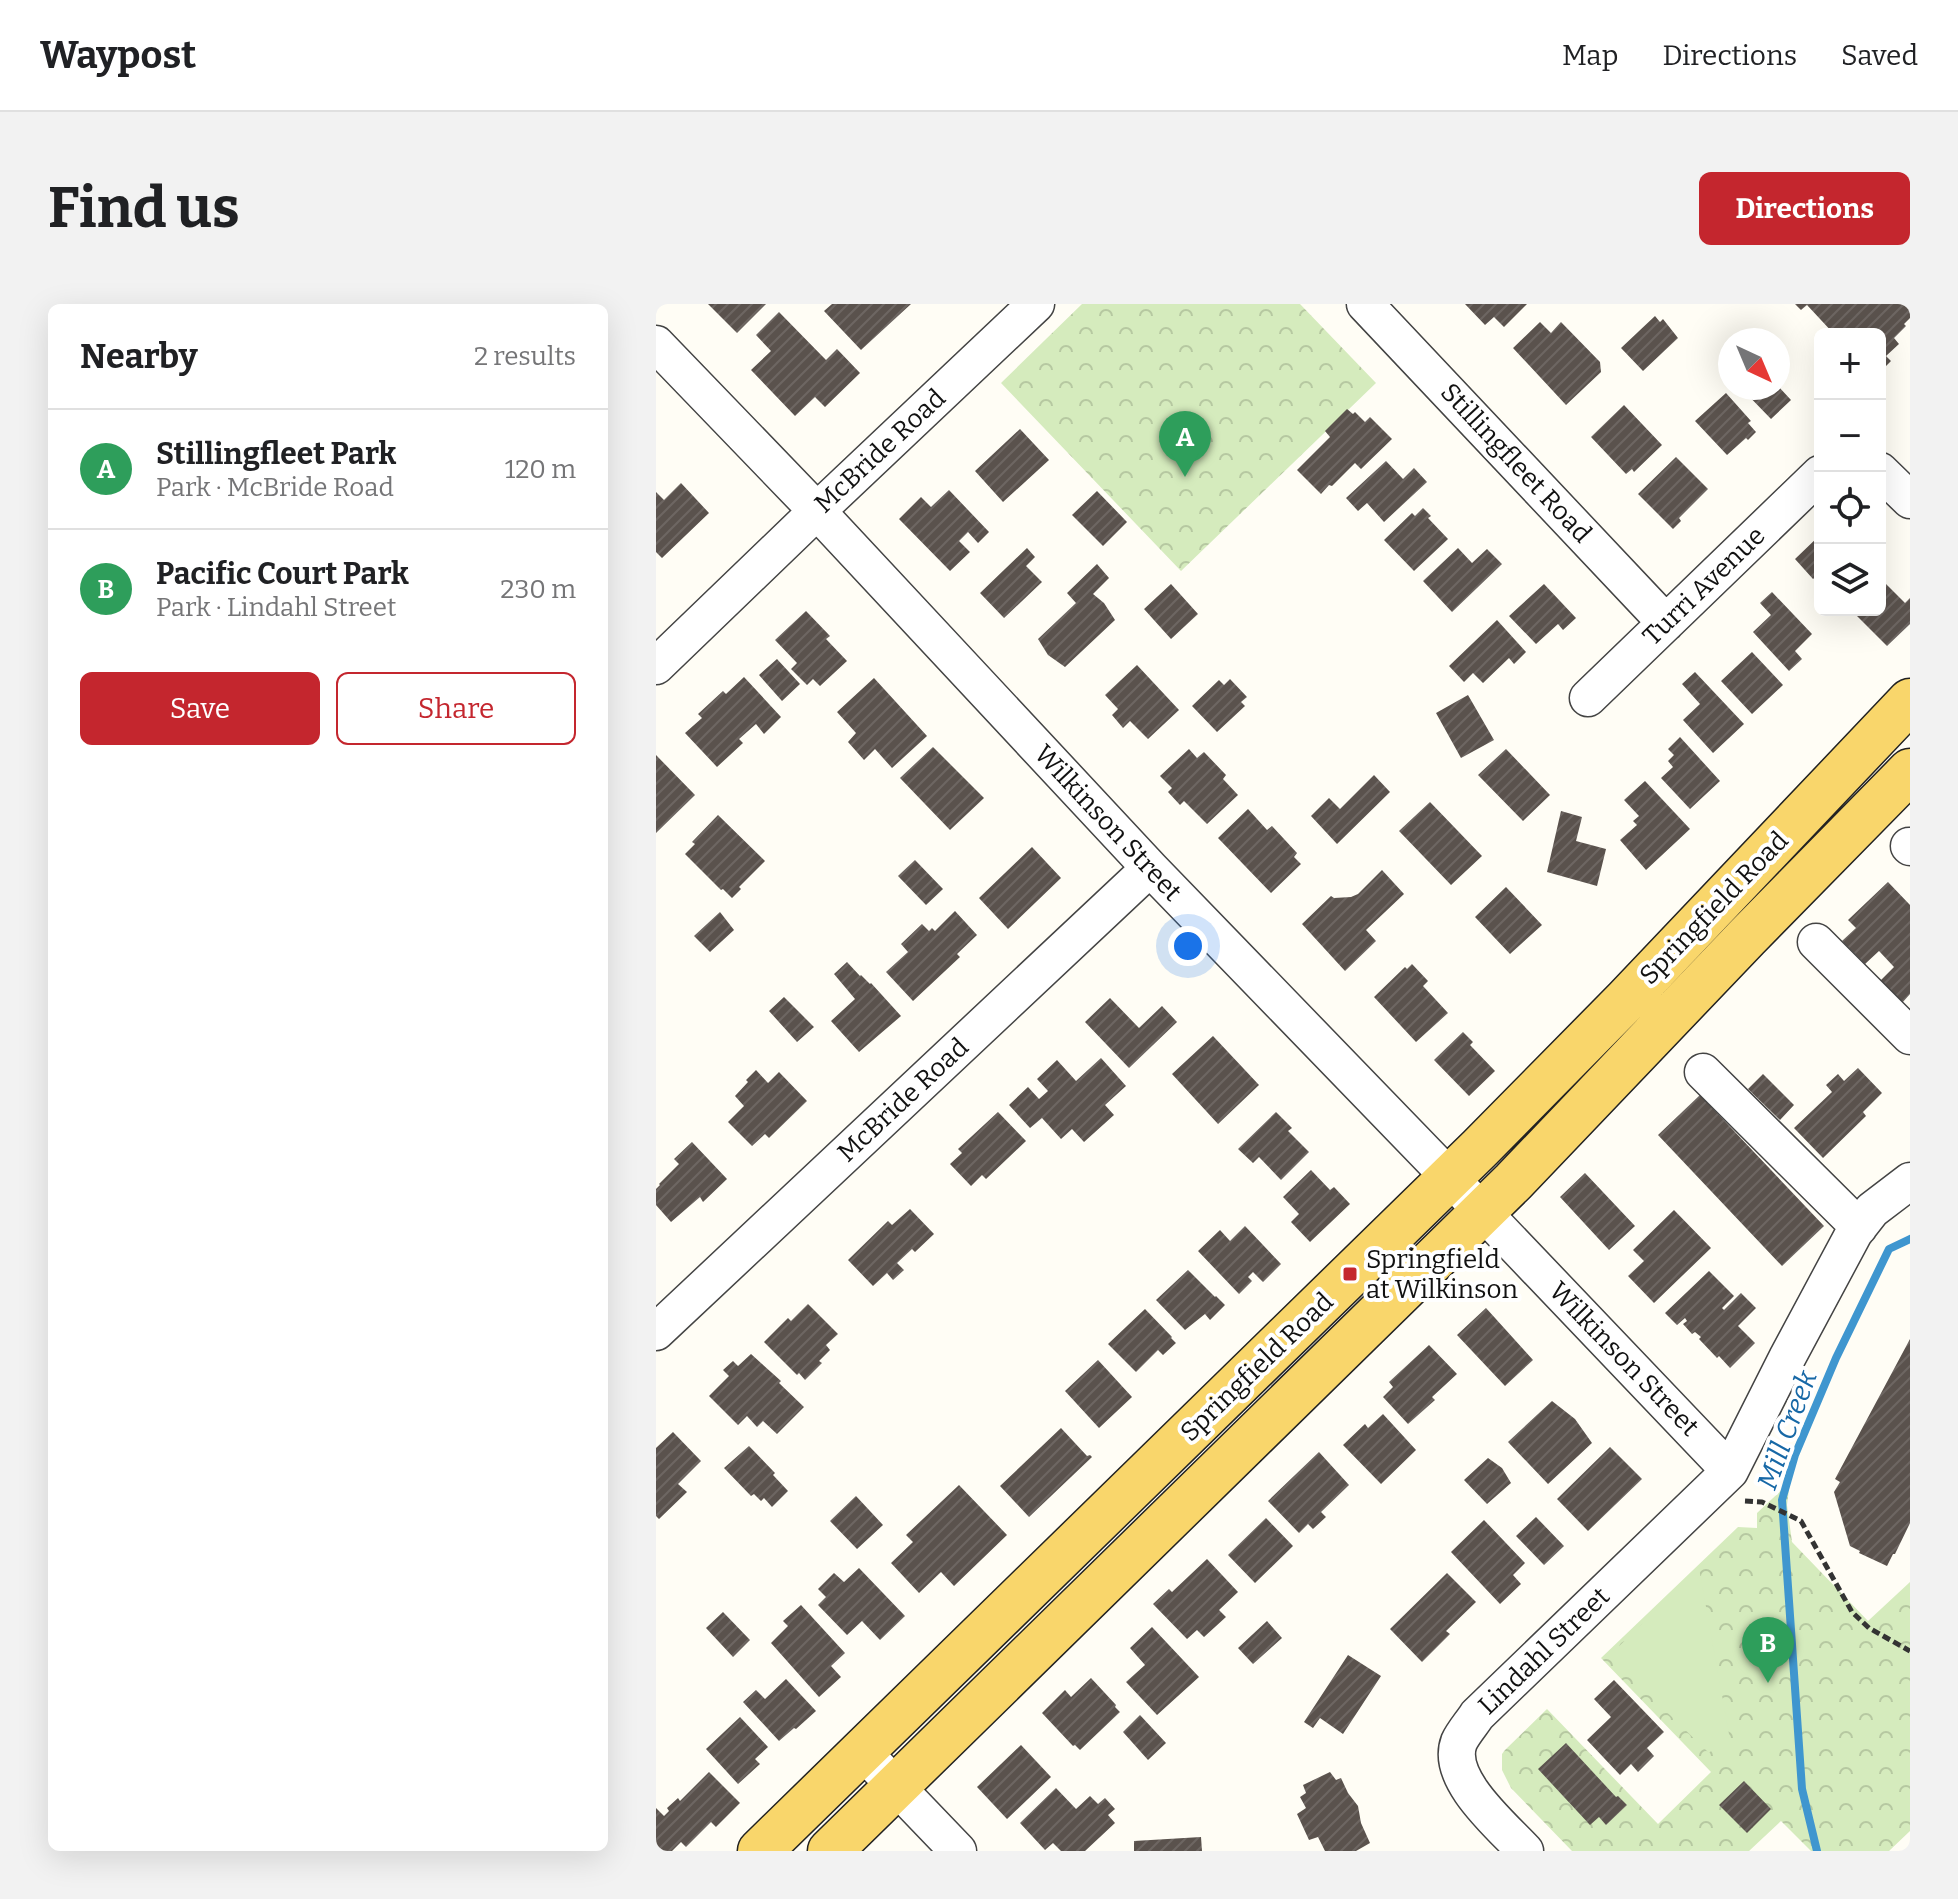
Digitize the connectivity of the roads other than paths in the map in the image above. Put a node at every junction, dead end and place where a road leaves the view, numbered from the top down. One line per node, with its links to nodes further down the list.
1 (1036, 304): 7 (street, McBride Road)
2 (1365, 304): 8 (street, Stillingfleet Road)
3 (656, 344): 7 (street, Wilkinson Street)
4 (1881, 472): 6 (street)
5 (1814, 480): 8 (street, Turri Avenue)
6 (1910, 500)
7 (817, 511): 9 (street, McBride Road); 13 (street, Wilkinson Street)
8 (1666, 623): 10 (street, Turri Avenue)
9 (656, 666)
10 (1588, 698)
11 (1910, 701): 17 (main road, Springfield Road)
12 (1910, 771): 19 (main road, Springfield Road)
13 (1150, 868): 17 (street, Wilkinson Street); 21 (street, McBride Road)
14 (1816, 942): 15 (street)
15 (1910, 1036)
16 (1703, 1072): 20 (street)
17 (1450, 1178): 19 (street, Wilkinson Street); 23 (main road, Springfield Road)
18 (1910, 1181): 20 (street, Lindahl Street)
19 (1482, 1211): 22 (street, Wilkinson Street); 24 (main road, Springfield Road)
20 (1859, 1227): 22 (street, Lindahl Street)
21 (656, 1332)
22 (1730, 1471): 28 (street, Lindahl Street)
23 (863, 1752): 24 (street); 25 (main road, Springfield Road)
24 (896, 1787): 26 (main road, Springfield Road); 27 (street)
25 (760, 1851)
26 (830, 1851)
27 (958, 1851)
28 (1525, 1851)

